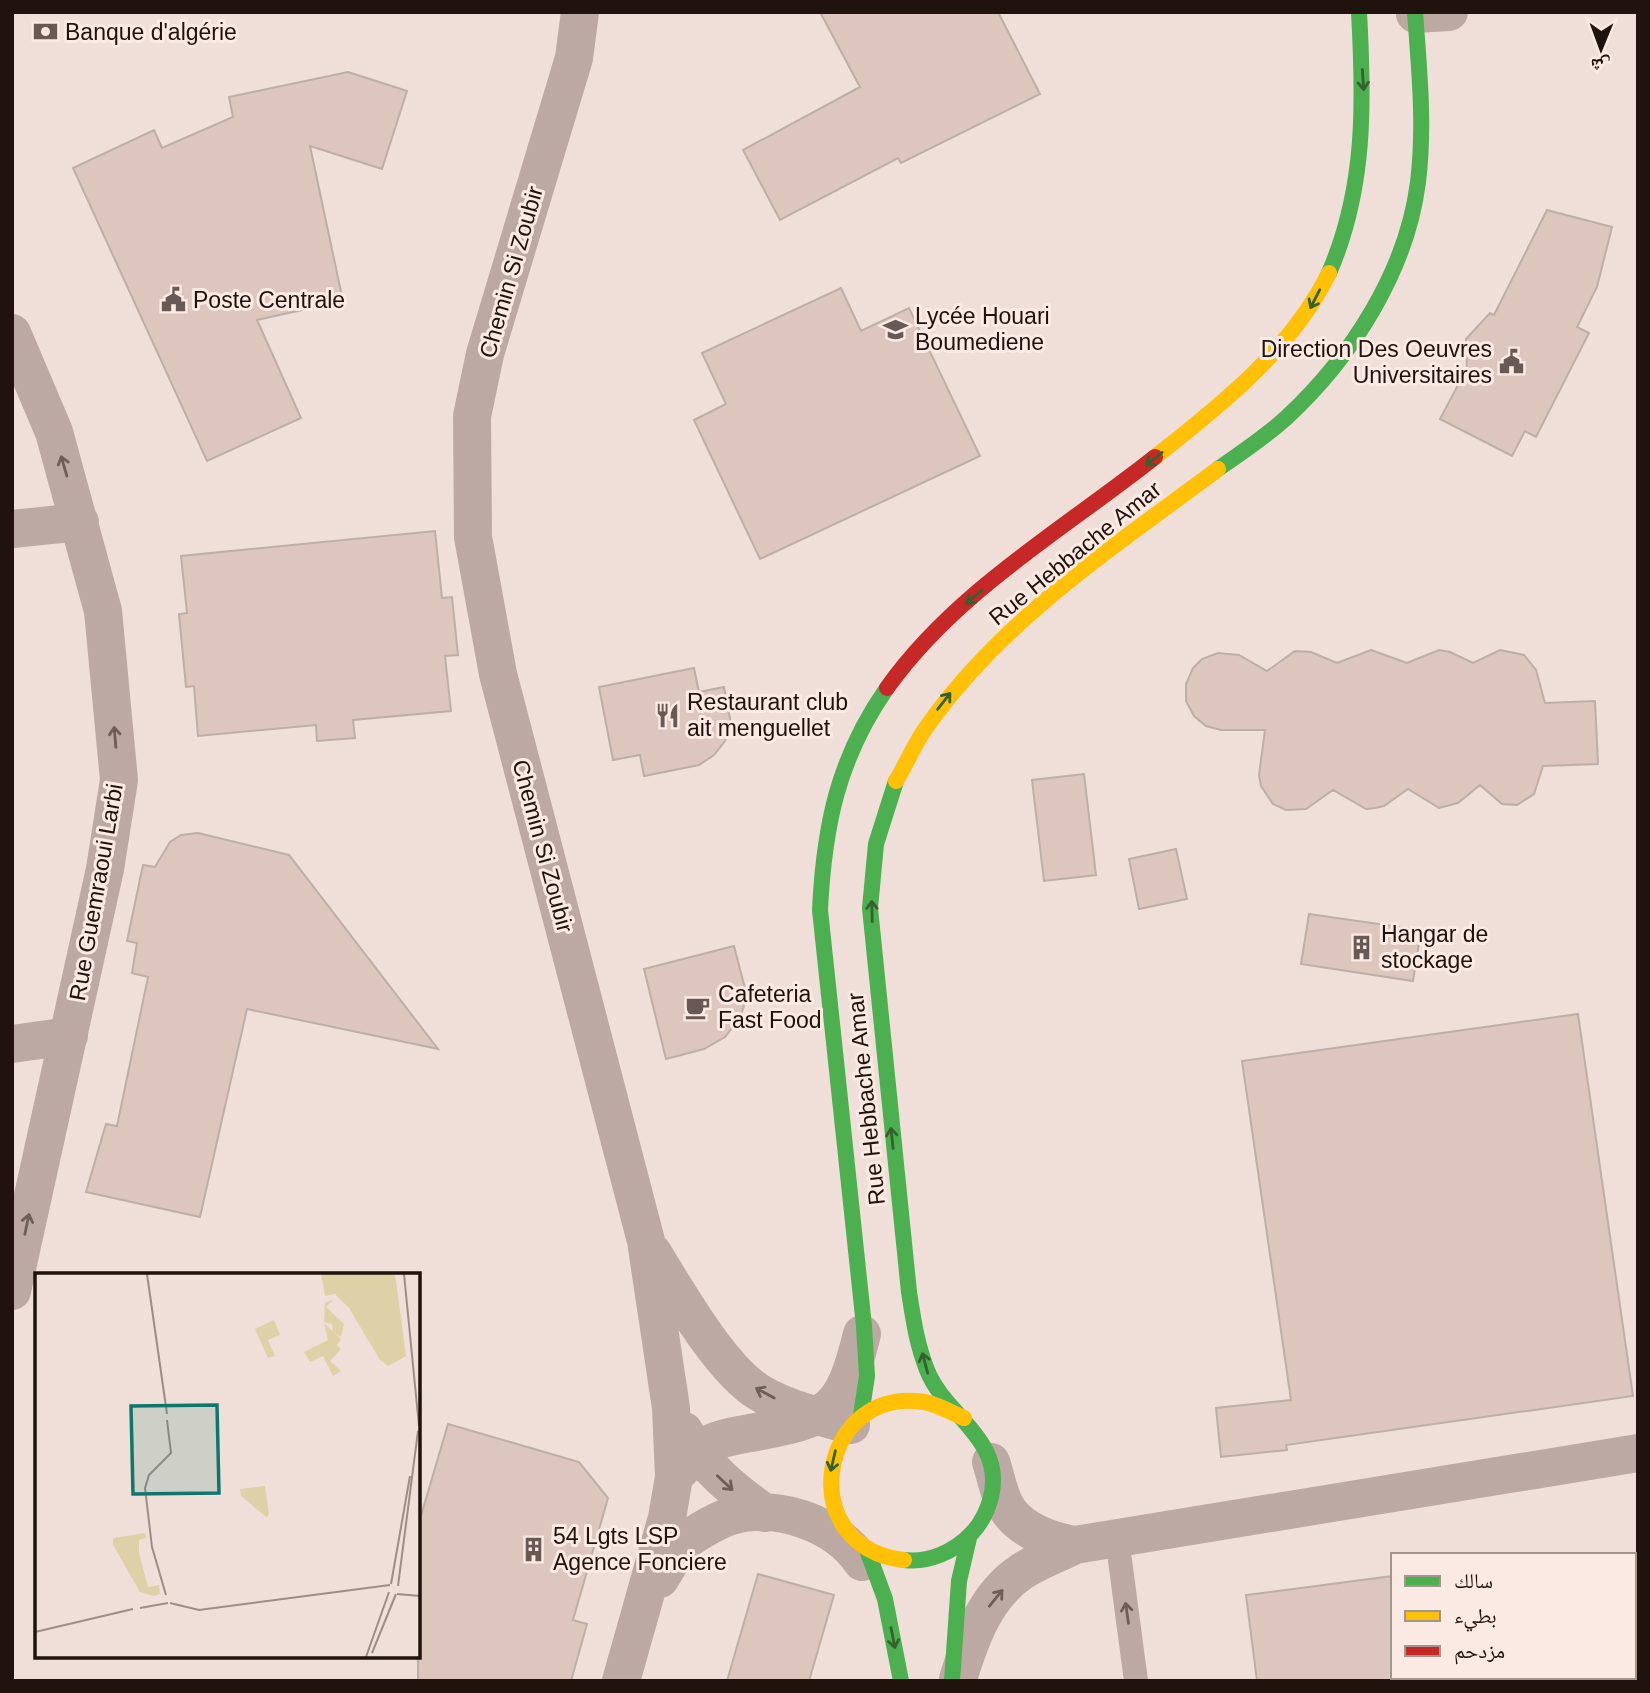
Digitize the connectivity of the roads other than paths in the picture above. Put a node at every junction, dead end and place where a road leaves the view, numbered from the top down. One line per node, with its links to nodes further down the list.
1 (580, 12): 9 (street, Chemin Si Zoubir)
2 (1359, 12): 11 (main road, Rue Hebbache Amar, one-way to 11)
3 (1426, 13): 12 (main road, Rue Hebbache Amar, one-way to 3)
4 (12, 333): 5 (street, Rue Guemraoui Larbi, one-way to 4)
5 (80, 522): 6 (street); 7 (street, Rue Guemraoui Larbi, one-way to 5)
6 (12, 529)
7 (69, 1036): 8 (street); 10 (street, Rue Guemraoui Larbi, one-way to 7)
8 (12, 1044)
9 (646, 1241): 13 (street, one-way to 9); 16 (street, Chemin Si Zoubir)
10 (12, 1291)
11 (864, 1326): 13 (street)
12 (964, 1418): 13 (main road); 15 (main road)
13 (844, 1419): 16 (street); 21 (main road, one-way to 21)
14 (1638, 1453): 20 (street)
15 (991, 1462): 19 (main road); 22 (street)
16 (685, 1465): 17 (street, one-way to 17); 24 (street)
17 (765, 1513): 18 (street); 24 (street)
18 (808, 1521): 21 (street); 23 (street)
19 (969, 1538): 21 (main road); 27 (main road)
20 (1116, 1538): 22 (street); 29 (lane, one-way to 20)
21 (857, 1540): 23 (main road)
22 (1075, 1545): 28 (street, one-way to 22)
23 (883, 1593): 26 (main road, one-way to 26)
24 (645, 1601): 25 (street)
25 (621, 1681)
26 (901, 1681)
27 (952, 1681)
28 (958, 1681)
29 (1136, 1681)

